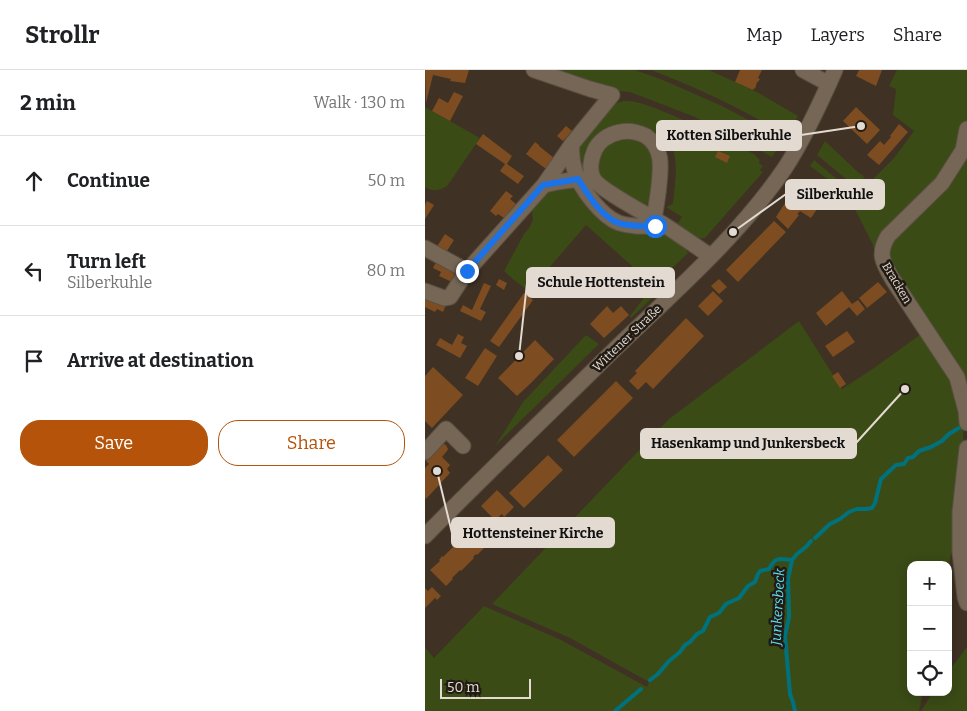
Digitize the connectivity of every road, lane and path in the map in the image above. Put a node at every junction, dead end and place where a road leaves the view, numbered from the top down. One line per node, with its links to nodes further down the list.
1 (534, 70): 5 (street)
2 (803, 70): 3 (street)
3 (832, 77): 11 (street, Wittener Straße)
4 (967, 129): 14 (street, Bracken)
5 (572, 144): 7 (street); 8 (street)
6 (593, 178): 7 (street); 9 (street); 9 (street)
7 (578, 179): 8 (street); 9 (street)
8 (543, 185): 12 (street)
9 (660, 222): 11 (street)
10 (425, 248): 12 (street)
11 (710, 256): 18 (street, Wittener Straße)
12 (467, 271): 13 (street)
13 (425, 291)
14 (967, 423)
15 (463, 446): 17 (street)
16 (967, 448): 19 (street)
17 (425, 452)
18 (425, 536)
19 (967, 603)

